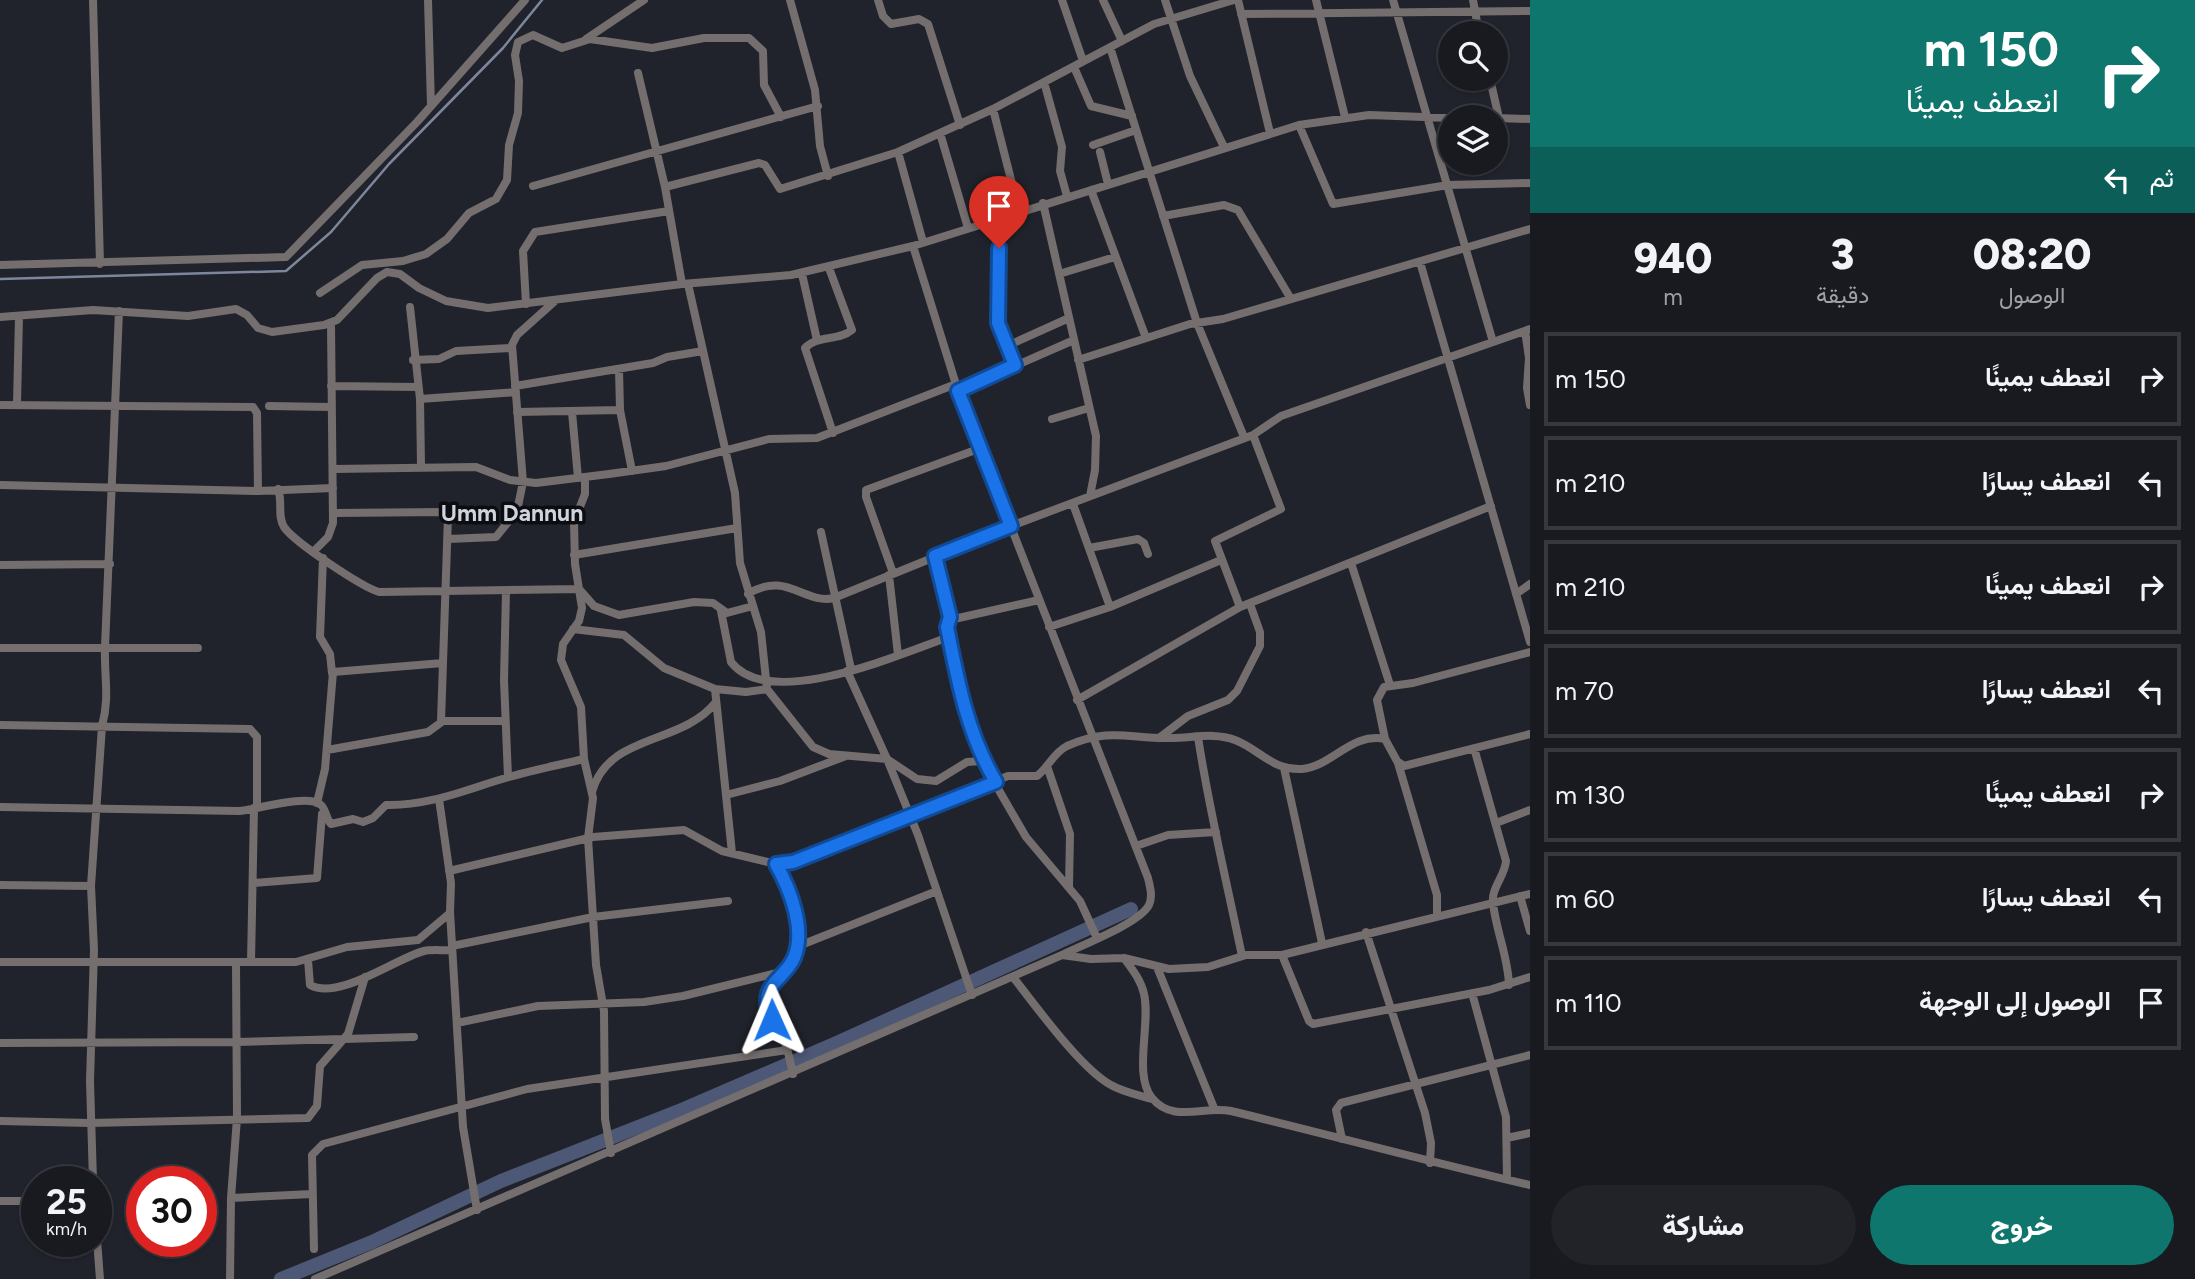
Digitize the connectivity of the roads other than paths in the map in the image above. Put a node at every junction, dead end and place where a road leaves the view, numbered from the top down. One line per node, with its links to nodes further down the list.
1 (93, 0): 68 (street)
2 (428, 0): 28 (street)
3 (525, 0): 28 (street)
4 (644, 0): 21 (street)
5 (790, 0): 29 (street)
6 (877, 0): 38 (street)
7 (1062, 0): 24 (street)
8 (1103, 0): 22 (street)
9 (1165, 0): 19 (street)
10 (1236, 0): 17 (street); 19 (street)
11 (1316, 0): 18 (street)
12 (1393, 0): 16 (street)
13 (1472, 0): 15 (street)
14 (1530, 11): 15 (street)
15 (1474, 12): 16 (street); 20 (street)
16 (1395, 13): 18 (street); 34 (street)
17 (1241, 15): 18 (street); 41 (street)
18 (1318, 15): 33 (street)
19 (1169, 18): 22 (street); 43 (street)
20 (1476, 21)
21 (586, 39): 32 (street); 66 (street)
22 (1122, 41): 23 (street)
23 (1110, 47): 24 (street); 31 (street)
24 (1083, 61): 25 (street)
25 (1074, 67): 27 (street); 31 (street)
26 (638, 73): 44 (street)
27 (1044, 82): 30 (street); 54 (street)
28 (431, 106): 68 (street)
29 (818, 106): 32 (street); 47 (street)
30 (993, 108): 38 (street); 57 (street)
31 (1132, 116): 40 (street)
32 (781, 117): 44 (street)
33 (1345, 117): 34 (street); 39 (street)
34 (1425, 118): 35 (street); 50 (street)
35 (1438, 118)
36 (1508, 118): 37 (street)
37 (1530, 119)
38 (960, 125): 42 (street)
39 (1299, 125): 41 (street); 50 (street)
40 (1136, 130): 46 (street); 49 (street)
41 (1270, 133): 43 (street)
42 (940, 134): 45 (street); 60 (street)
43 (1224, 147): 46 (street)
44 (657, 152): 51 (street); 52 (street)
45 (898, 152): 47 (street); 62 (street)
46 (1149, 171): 49 (street); 58 (street)
47 (828, 176): 52 (street)
48 (1530, 183): 50 (street)
49 (1108, 184): 53 (street)
50 (1448, 185): 64 (street)
51 (533, 186)
52 (665, 187): 56 (street)
53 (1091, 190): 54 (street); 65 (street)
54 (1067, 197): 55 (street)
55 (1043, 204): 57 (street); 73 (street)
56 (669, 211): 74 (street); 78 (street)
57 (1019, 211): 59 (street)
58 (1163, 216): 76 (street); 85 (street)
59 (996, 218): 60 (street); 91 (street)
60 (968, 228): 62 (street)
61 (1530, 229): 64 (street)
62 (923, 242): 63 (street)
63 (913, 246): 70 (street); 101 (street)
64 (1466, 248): 67 (street); 90 (street)
65 (1115, 257): 73 (street); 87 (street)
66 (395, 262): 71 (street); 75 (street)
67 (1420, 262): 76 (street); 94 (street)
68 (100, 264): 69 (street)
69 (0, 265)
70 (829, 268): 72 (street); 88 (street)
71 (394, 272): 78 (street); 84 (street)
72 (802, 274): 74 (street); 88 (street)
73 (1059, 274): 83 (street)
74 (685, 284): 77 (street); 93 (street)
75 (320, 293)
76 (1292, 299): 85 (street)
77 (556, 301): 78 (street); 92 (street)
78 (526, 304)
79 (410, 307): 95 (street)
80 (120, 312): 81 (street); 84 (street); 105 (street)
81 (19, 316): 82 (street); 104 (street)
82 (0, 317)
83 (1069, 318): 89 (street); 91 (street)
84 (331, 323): 99 (street)
85 (1197, 323): 87 (street); 116 (street)
86 (1527, 330): 90 (street); 107 (street)
87 (1146, 338): 96 (street)
88 (817, 340): 115 (street)
89 (1074, 340): 96 (street); 97 (street)
90 (1493, 342): 94 (street)
91 (1007, 346): 97 (street)
92 (512, 348): 95 (street); 102 (street)
93 (703, 351): 98 (street); 118 (street)
94 (1448, 357): 116 (street); 131 (street)
95 (413, 360): 100 (street)
96 (1078, 360): 110 (street)
97 (1015, 365): 101 (street)
98 (619, 369): 102 (street); 111 (street)
99 (331, 386): 100 (street); 109 (street)
100 (416, 387): 103 (street)
101 (957, 387): 115 (street); 117 (street)
102 (515, 389): 103 (street); 112 (street)
103 (420, 399): 119 (street)
104 (18, 404): 105 (street); 106 (street)
105 (114, 404): 125 (street); 128 (street)
106 (0, 405)
107 (1530, 405)
108 (269, 406): 109 (street)
109 (331, 407): 120 (street)
110 (1089, 408): 114 (street); 129 (street)
111 (620, 410): 113 (street); 121 (street)
112 (517, 412): 113 (street); 123 (street)
113 (572, 412): 122 (street)
114 (1052, 419)
115 (833, 433): 118 (street)
116 (1249, 436): 129 (street); 143 (street)
117 (981, 448): 133 (street); 147 (street)
118 (724, 451): 121 (street); 134 (street)
119 (421, 466): 120 (street); 123 (street)
120 (333, 469): 126 (street)
121 (632, 471): 122 (street)
122 (581, 477): 123 (street); 140 (street)
123 (523, 482): 136 (street)
124 (0, 485): 125 (street)
125 (113, 488): 128 (street); 145 (street)
126 (333, 488): 127 (street); 132 (street)
127 (278, 489): 128 (street); 138 (street)
128 (258, 491)
129 (1090, 496): 130 (street)
130 (1073, 504): 133 (street); 137 (street)
131 (1491, 506): 144 (street); 153 (street)
132 (333, 513): 136 (street); 138 (street)
133 (1011, 526): 141 (street); 155 (street)
134 (737, 528): 140 (street); 152 (street)
135 (821, 532): 154 (street)
136 (448, 539): 151 (street)
137 (1089, 548): 139 (street); 158 (street)
138 (314, 551): 142 (street)
139 (1149, 554)
140 (575, 555): 149 (street)
141 (935, 556): 147 (street); 161 (street)
142 (323, 558): 151 (street); 173 (street)
143 (1221, 560): 158 (street); 159 (street)
144 (1351, 563): 156 (street); 175 (street)
145 (110, 564): 146 (street); 166 (street)
146 (0, 565)
147 (891, 574): 154 (street); 170 (street)
148 (1530, 584): 153 (street)
149 (579, 589): 150 (street); 160 (street); 163 (street)
150 (506, 591): 151 (street); 180 (street)
151 (445, 592): 171 (street)
152 (748, 594): 154 (street); 157 (street)
153 (1516, 594): 165 (street)
154 (834, 598): 172 (street)
155 (1039, 600): 161 (street); 162 (street)
156 (1250, 604): 159 (street); 185 (street)
157 (753, 606): 160 (street); 174 (street)
158 (1110, 607): 162 (street)
159 (1240, 607): 177 (street)
160 (722, 611): 174 (street)
161 (950, 617): 164 (street)
162 (1049, 627): 177 (street)
163 (573, 629): 176 (street); 191 (street)
164 (949, 637): 170 (street); 193 (street)
165 (1530, 642)
166 (104, 647): 167 (street); 168 (street); 182 (street)
167 (0, 648)
168 (198, 648)
169 (1530, 652): 175 (street)
170 (898, 655): 172 (street)
171 (443, 663): 173 (street); 179 (street)
172 (849, 670): 174 (street); 192 (street)
173 (332, 673): 189 (street)
174 (766, 685): 176 (street); 190 (street)
175 (1390, 685): 187 (street)
176 (715, 689): 178 (street)
177 (1077, 700): 184 (street)
178 (716, 702): 199 (street); 200 (street)
179 (441, 721): 180 (street); 189 (street)
180 (505, 721): 197 (street)
181 (0, 725): 182 (street)
182 (102, 726): 204 (street); 205 (street)
183 (1530, 734): 188 (street)
184 (1092, 737): 185 (street); 195 (street); 211 (street)
185 (1159, 737): 186 (street)
186 (1198, 737): 196 (street); 209 (street)
187 (1385, 739): 194 (street); 196 (street)
188 (1474, 748): 194 (street); 208 (street)
189 (327, 750): 202 (street)
190 (850, 755): 192 (street); 200 (street)
191 (584, 758): 197 (street); 199 (street)
192 (887, 759): 193 (street); 207 (street)
193 (982, 761): 198 (street)
194 (1398, 763): 225 (street)
195 (1047, 765): 198 (street); 218 (street)
196 (1284, 768): 230 (street)
197 (508, 777): 201 (street)
198 (996, 782): 207 (street); 218 (street)
199 (592, 792): 210 (street)
200 (726, 795): 212 (street)
201 (439, 799): 202 (street); 214 (street)
202 (320, 805): 204 (street); 216 (street)
203 (0, 807): 205 (street)
204 (256, 807): 205 (street); 216 (street)
205 (96, 809): 217 (street)
206 (1530, 810): 208 (street)
207 (910, 815): 213 (street); 219 (street)
208 (1496, 824): 223 (street)
209 (1216, 832): 211 (street); 235 (street)
210 (588, 838): 212 (street); 214 (street); 226 (street)
211 (1136, 846): 229 (street)
212 (732, 853): 213 (street)
213 (776, 864): 231 (street)
214 (449, 871): 224 (street)
215 (0, 884): 217 (street)
216 (253, 884): 239 (street)
217 (91, 886): 240 (street)
218 (1069, 886): 229 (street)
219 (937, 891): 231 (street); 249 (street)
220 (1530, 894): 221 (street)
221 (1520, 896): 223 (street); 227 (street)
222 (728, 901): 226 (street)
223 (1493, 903): 225 (street); 247 (street)
224 (450, 913): 232 (street); 237 (street)
225 (1437, 916): 228 (street)
226 (593, 917): 232 (street); 250 (street)
227 (1530, 931)
228 (1366, 932): 230 (street); 251 (street)
229 (1097, 938): 233 (street)
230 (1321, 943): 234 (street)
231 (796, 947): 243 (street)
232 (452, 948): 244 (street); 252 (street)
233 (1062, 955): 236 (street); 245 (street)
234 (1282, 955): 235 (street); 251 (street)
235 (1242, 956): 242 (street)
236 (1124, 958): 242 (street); 264 (street)
237 (309, 960): 239 (street); 244 (street)
238 (0, 962): 240 (street)
239 (251, 962): 241 (street)
240 (94, 963): 241 (street); 257 (street)
241 (236, 963): 255 (street)
242 (1157, 967): 266 (street)
243 (781, 972): 250 (street); 258 (street)
244 (365, 977): 254 (street)
245 (1013, 977): 249 (street); 264 (street)
246 (1530, 977): 247 (street)
247 (1509, 985): 248 (street)
248 (1472, 993): 251 (street); 260 (street)
249 (972, 995): 261 (street)
250 (603, 1002): 252 (street); 262 (street)
251 (1392, 1010): 263 (street)
252 (457, 1023): 265 (street)
253 (414, 1037): 254 (street)
254 (345, 1039): 255 (street); 267 (street)
255 (236, 1042): 257 (street); 267 (street)
256 (0, 1043): 257 (street)
257 (90, 1044): 269 (street)
258 (787, 1050): 261 (street); 262 (street)
259 (1530, 1055): 260 (street)
260 (1492, 1065): 263 (street); 271 (street)
261 (793, 1074): 273 (street)
262 (605, 1076): 265 (street); 273 (street)
263 (1416, 1085): 272 (street); 274 (street)
264 (1153, 1099): 266 (street)
265 (462, 1106): 278 (street); 282 (street)
266 (1214, 1108): 272 (street)
267 (237, 1118): 269 (street); 279 (street)
268 (0, 1121): 269 (street)
269 (90, 1123): 275 (street)
270 (1530, 1133): 271 (street)
271 (1507, 1138): 276 (street)
272 (1342, 1139): 274 (street)
273 (611, 1153): 282 (street)
274 (1430, 1163): 276 (street)
275 (92, 1166)
276 (1507, 1180): 277 (street)
277 (1530, 1185)
278 (313, 1194): 279 (street); 283 (street)
279 (231, 1198): 286 (street)
280 (0, 1201): 281 (street)
281 (21, 1202)
282 (477, 1210): 287 (street)
283 (314, 1249)
284 (98, 1257): 285 (street)
285 (100, 1279)
286 (230, 1279)
287 (315, 1279)

